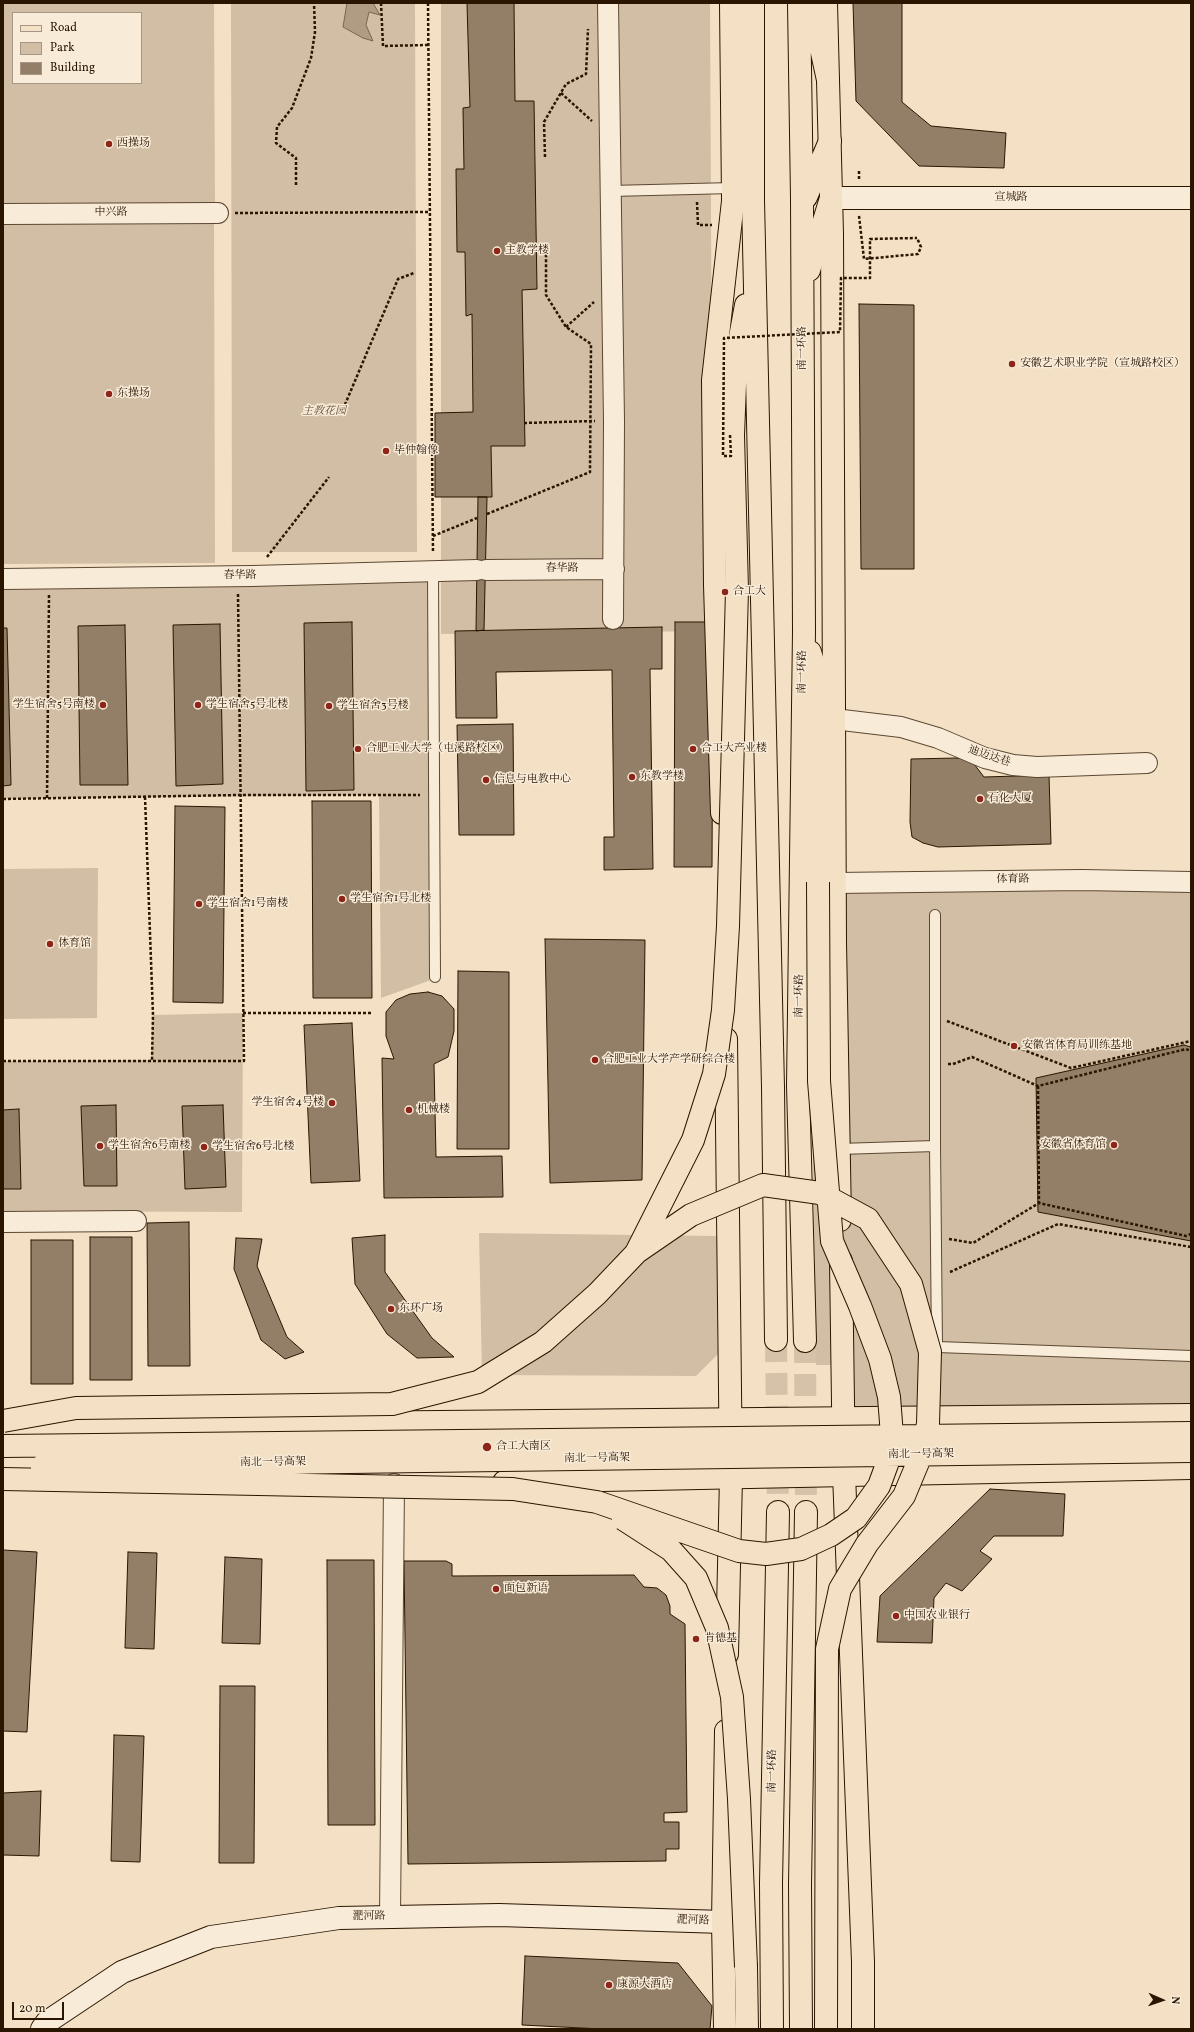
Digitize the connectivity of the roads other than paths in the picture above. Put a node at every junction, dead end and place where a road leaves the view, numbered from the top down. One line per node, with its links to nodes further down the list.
1 (608, 3): 10 (street)
2 (731, 3): 11 (main road)
3 (753, 3): 7 (main road)
4 (799, 3): 14 (main road, 南一环路)
5 (811, 3): 8 (main road)
6 (826, 3): 8 (main road)
7 (753, 62): 11 (main road); 17 (main road)
8 (828, 80): 9 (main road)
9 (830, 142): 12 (main road); 14 (main road)
10 (610, 191): 11 (lane); 19 (street)
11 (733, 195): 40 (main road)
12 (831, 198): 13 (street, 宣城路); 18 (main road); 24 (main road)
13 (1191, 198)
14 (802, 206): 18 (main road, 南一环路)
15 (218, 213): 16 (street, 中兴路)
16 (3, 214)
17 (754, 259): 34 (main road, bridge); 35 (main road)
18 (803, 292): 23 (main road, 南一环路)
19 (614, 569): 20 (street, 春华路); 22 (street)
20 (434, 572): 21 (street, 春华路); 29 (lane)
21 (3, 579)
22 (613, 619)
23 (804, 631): 26 (main road); 36 (main road, 南一环路)
24 (834, 719): 25 (street, 迪迈达巷); 26 (main road)
25 (1147, 764)
26 (827, 882): 27 (street, 体育路); 31 (main road); 53 (main road, bridge)
27 (1191, 882)
28 (936, 915): 30 (lane)
29 (435, 977)
30 (935, 1146): 31 (lane); 37 (lane)
31 (839, 1149): 39 (main road)
32 (136, 1221): 33 (street)
33 (3, 1222)
34 (637, 1252): 41 (main road, bridge); 63 (main road, bridge)
35 (776, 1340)
36 (805, 1341)
37 (1191, 1356)
38 (1191, 1415): 39 (main road)
39 (844, 1418): 40 (main road); 48 (main road)
40 (730, 1420): 42 (main road); 49 (main road)
41 (3, 1421)
42 (3, 1426)
43 (1191, 1433): 44 (main road, 南北一号高架, bridge)
44 (3, 1446)
45 (1191, 1451): 46 (main road, 南北一号高架, bridge)
46 (3, 1466)
47 (1191, 1468): 48 (main road)
48 (844, 1474): 49 (main road); 64 (main road)
49 (731, 1477): 51 (main road); 57 (main road)
50 (3, 1479): 53 (main road, bridge)
51 (394, 1484): 52 (main road); 56 (street)
52 (3, 1490)
53 (597, 1502): 60 (main road, bridge)
54 (778, 1512): 61 (main road, 南一环路)
55 (806, 1512): 62 (main road)
56 (390, 1917): 57 (street, 淝河路); 58 (street, 淝河路)
57 (723, 1922): 59 (main road)
58 (42, 2029)
59 (724, 2029)
60 (747, 2029)
61 (772, 2029)
62 (801, 2029)
63 (826, 2029)
64 (863, 2029)

